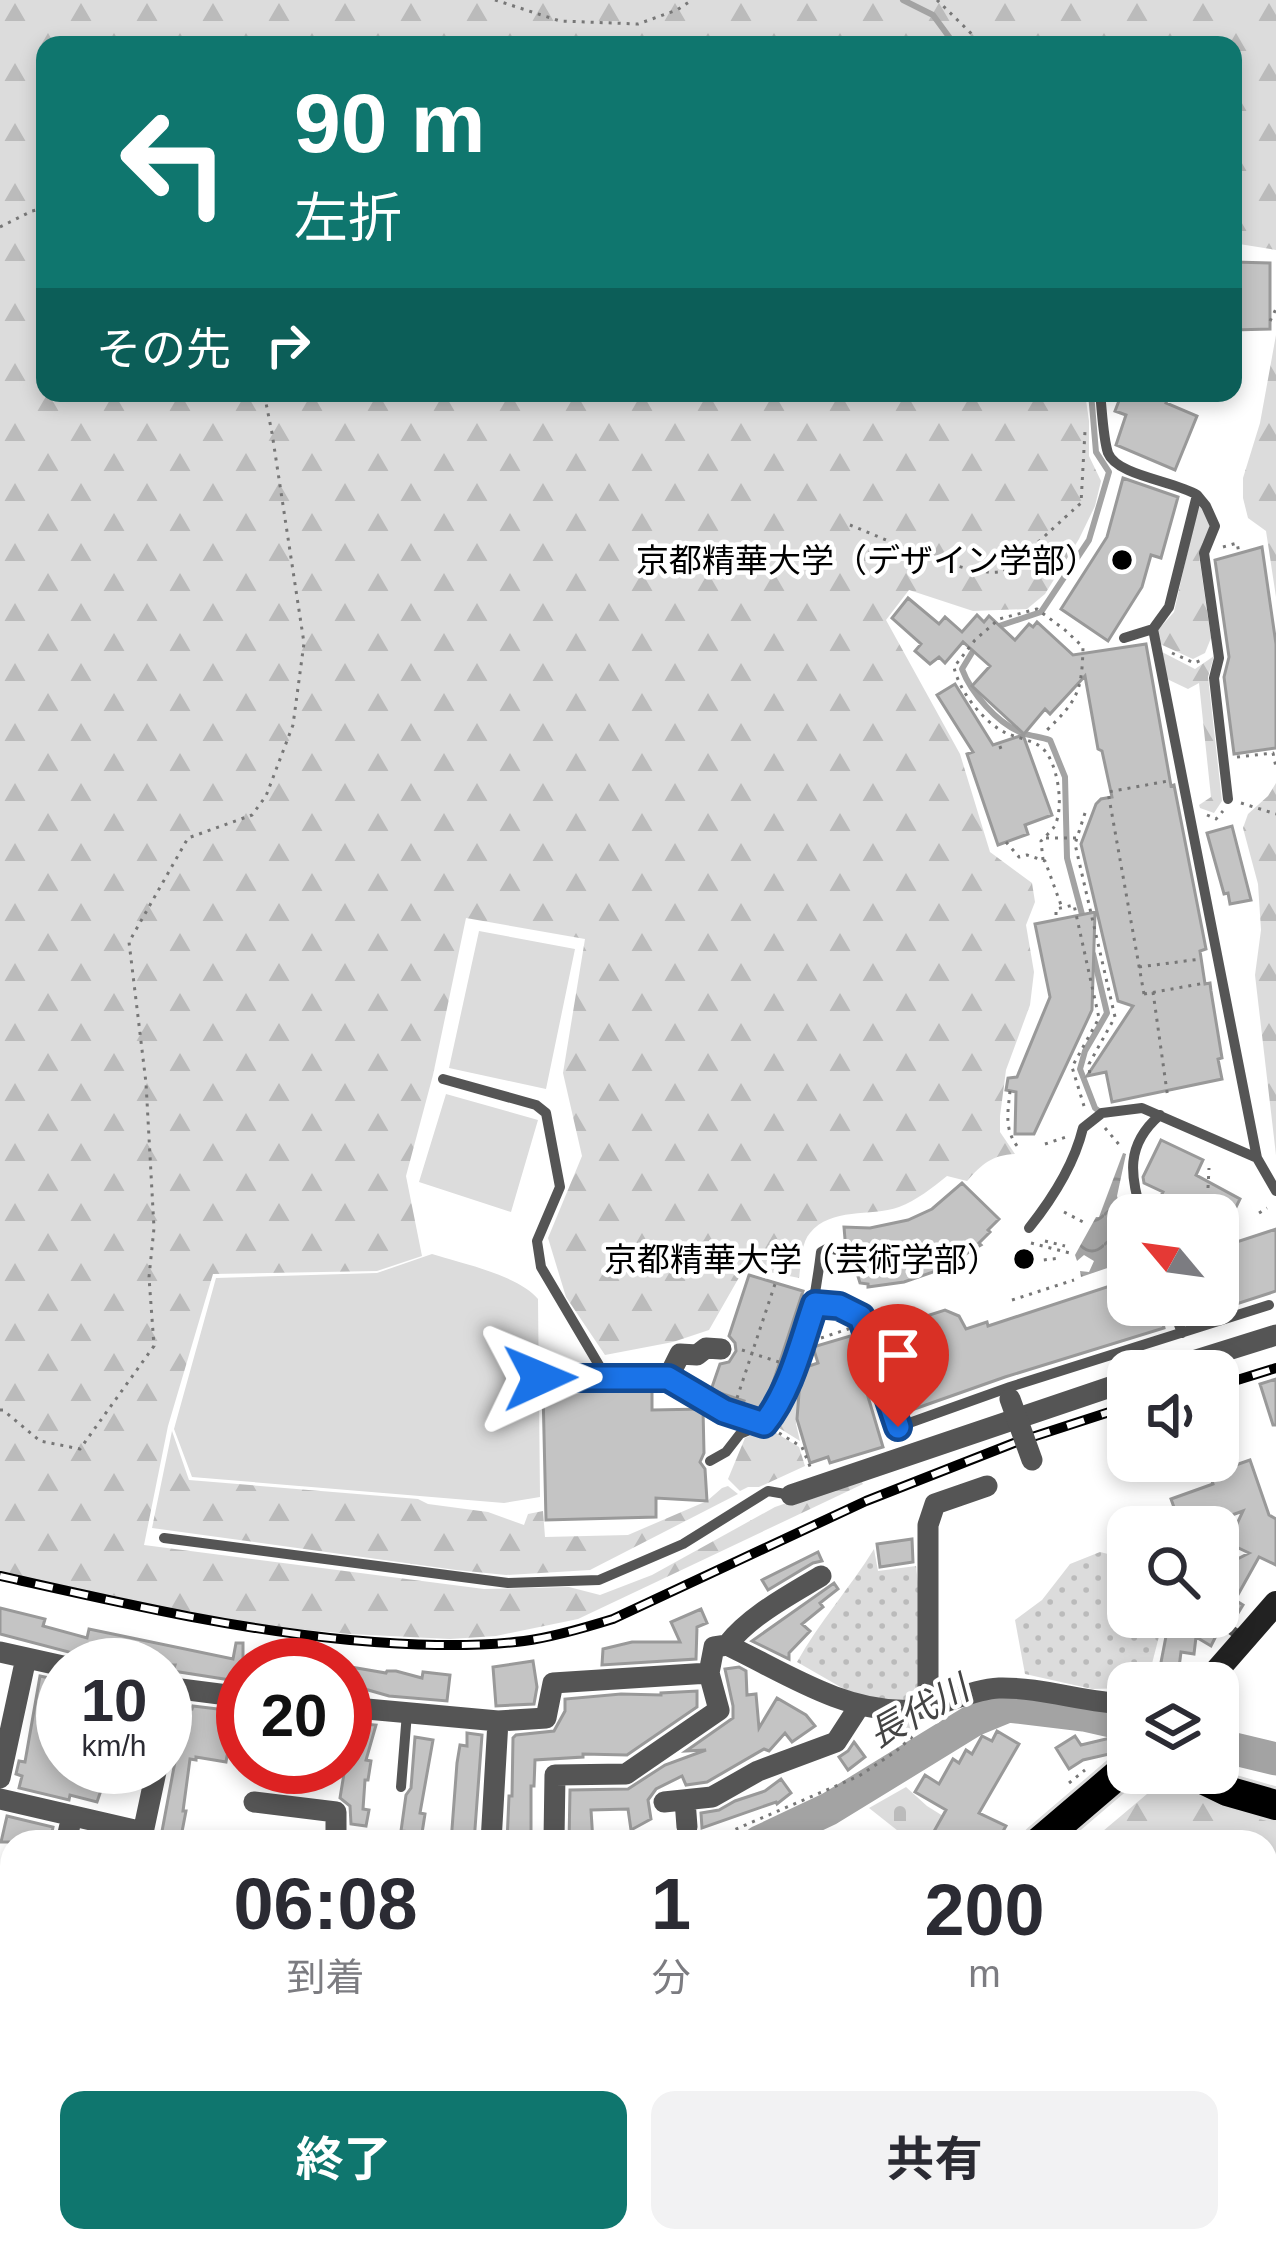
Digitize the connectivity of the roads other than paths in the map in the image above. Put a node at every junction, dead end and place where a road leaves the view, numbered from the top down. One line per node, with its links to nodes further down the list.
1 (1101, 402): 2 (lane)
2 (1196, 495): 3 (lane); 5 (lane)
3 (1153, 629): 4 (lane); 8 (lane)
4 (1124, 638)
5 (1228, 799)
6 (443, 1079): 20 (lane)
7 (1160, 1115): 8 (lane); 10 (lane); 11 (lane)
8 (1257, 1158): 9 (lane)
9 (1276, 1191)
10 (1135, 1194)
11 (1029, 1228)
12 (836, 1250): 13 (lane)
13 (815, 1304): 24 (lane); 25 (lane)
14 (1269, 1305): 16 (lane)
15 (1180, 1326): 16 (lane)
16 (1182, 1333): 24 (lane)
17 (1276, 1335): 19 (street)
18 (728, 1348): 22 (street)
19 (1228, 1350)
20 (606, 1377): 21 (lane); 22 (lane)
21 (540, 1378)
22 (668, 1378): 25 (lane)
23 (1107, 1389): 29 (street)
24 (1010, 1393): 26 (street, bridge)
25 (764, 1424): 27 (lane)
26 (1032, 1460)
27 (710, 1462)
28 (987, 1486): 43 (street)
29 (791, 1495): 30 (lane)
30 (164, 1538)
31 (821, 1576): 35 (street)
32 (1276, 1603): 34 (main road)
33 (1239, 1635): 34 (lane)
34 (1244, 1639): 39 (main road)
35 (727, 1645): 40 (street); 42 (street)
36 (0, 1652): 37 (street)
37 (26, 1658): 38 (street); 47 (street)
38 (36, 1660)
39 (1224, 1662)
40 (709, 1673): 46 (street); 61 (street)
41 (1107, 1703): 43 (street)
42 (860, 1705): 43 (street); 62 (street)
43 (935, 1706)
44 (372, 1709): 45 (street)
45 (407, 1712): 46 (street); 49 (lane)
46 (498, 1721): 60 (street)
47 (0, 1778)
48 (1107, 1784): 63 (main road)
49 (401, 1787)
50 (151, 1794): 58 (street)
51 (1238, 1794): 54 (main road)
52 (0, 1799): 55 (street)
53 (254, 1802): 59 (street)
54 (1276, 1805)
55 (72, 1816): 56 (street); 57 (street)
56 (69, 1830)
57 (119, 1830)
58 (144, 1830)
59 (336, 1830)
60 (492, 1830)
61 (554, 1830)
62 (687, 1830)
63 (1053, 1830)

